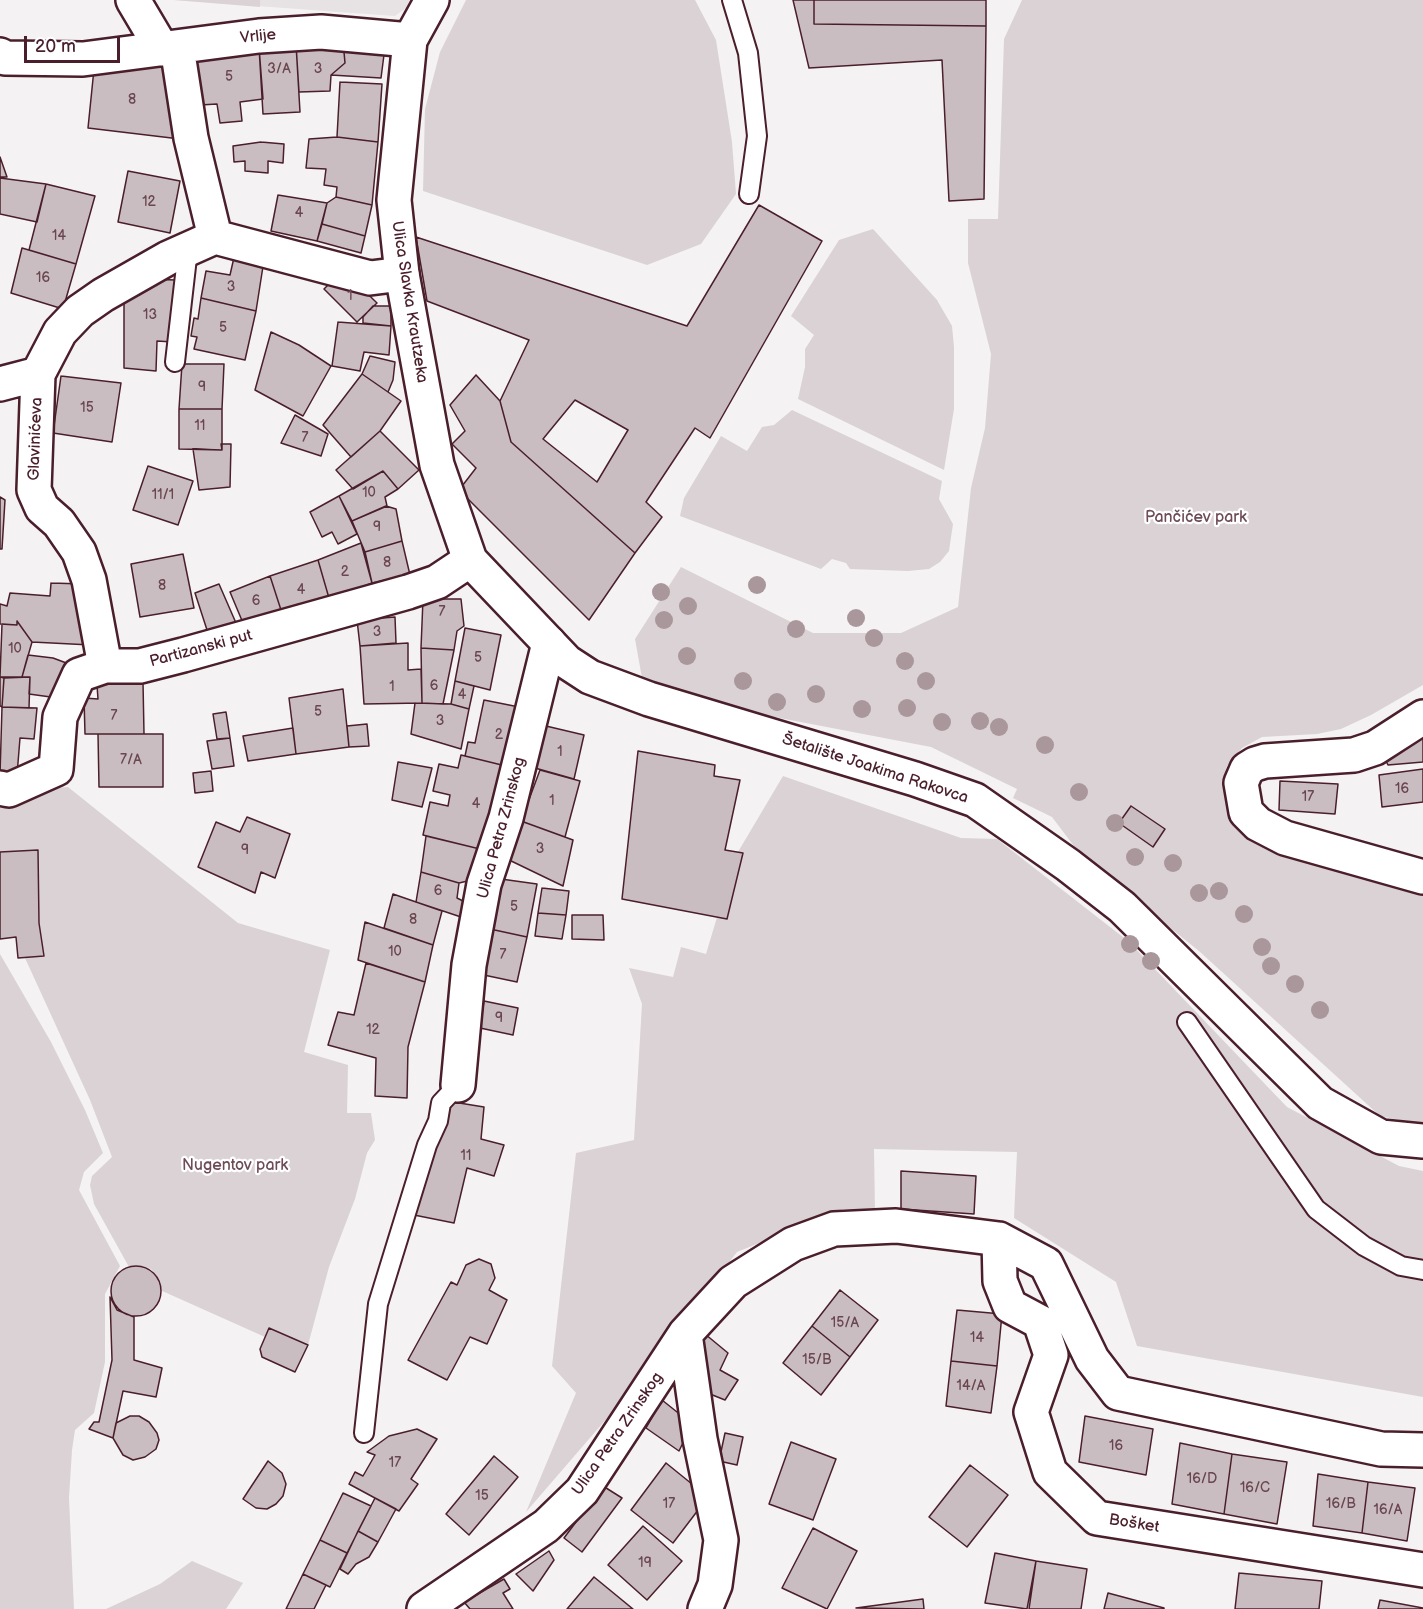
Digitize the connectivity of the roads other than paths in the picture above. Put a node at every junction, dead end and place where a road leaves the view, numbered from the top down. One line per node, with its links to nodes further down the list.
1 (432, 0): 4 (street, Ulica Slavka Krautzeka)
2 (732, 0): 7 (lane)
3 (138, 4): 5 (street)
4 (410, 40): 5 (street, Vrlije); 9 (street, Ulica Slavka Krautzeka)
5 (169, 48): 6 (street, Vrlije); 8 (street)
6 (0, 55)
7 (749, 194)
8 (202, 243): 9 (street); 10 (lane); 11 (street, Glavinićeva)
9 (402, 274): 13 (street, Ulica Slavka Krautzeka)
10 (175, 362)
11 (38, 374): 12 (street, Glavinićeva); 15 (street, Glavinićeva)
12 (0, 384)
13 (470, 560): 14 (street, Šetalište Joakima Rakovca); 15 (street, Partizanski put)
14 (549, 643): 20 (street, Ulica Petra Zrinskog); 21 (street, Šetalište Joakima Rakovca)
15 (105, 666): 17 (street, Partizanski put)
16 (1423, 717): 18 (street)
17 (0, 788)
18 (1423, 877)
19 (1187, 1022): 23 (lane)
20 (458, 1085): 25 (lane)
21 (1423, 1140)
22 (999, 1239): 24 (street); 26 (street); 27 (street, Bošket)
23 (1423, 1270)
24 (685, 1334): 28 (street, Ulica Petra Zrinskog); 29 (street)
25 (363, 1433)
26 (1423, 1450)
27 (1423, 1569)
28 (424, 1609)
29 (705, 1609)

